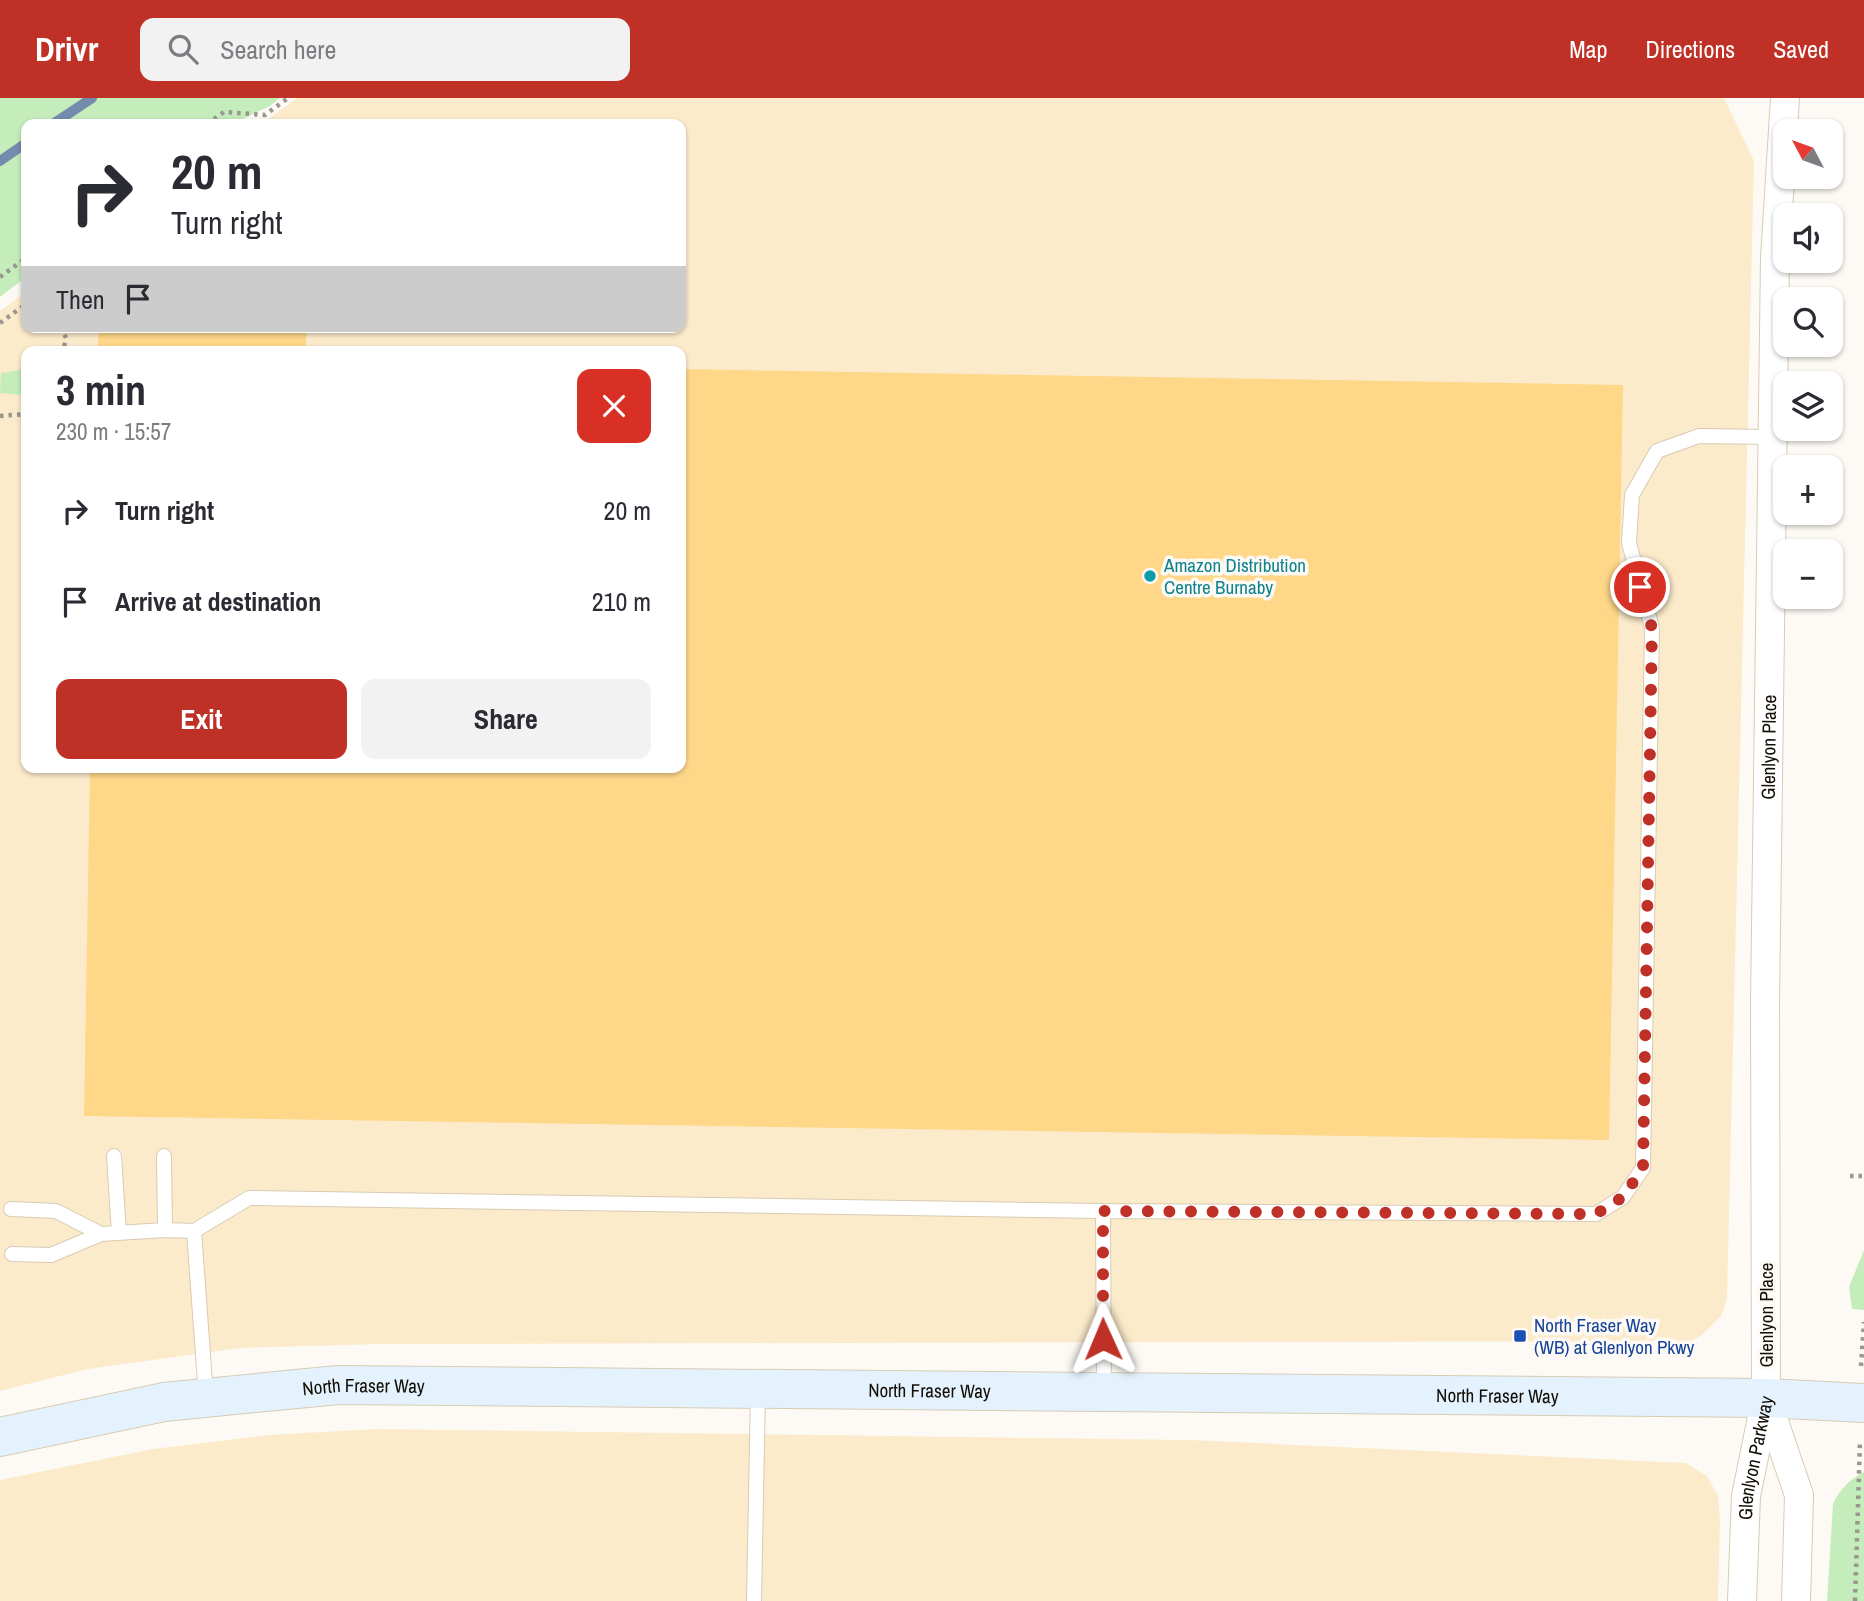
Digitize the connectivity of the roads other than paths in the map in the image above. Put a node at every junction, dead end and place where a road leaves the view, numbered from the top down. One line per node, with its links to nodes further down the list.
1 (1785, 98): 2 (street, Glenlyon Place)
2 (1774, 371)
3 (1773, 438): 7 (lane); 16 (street, Glenlyon Place)
4 (114, 1156): 10 (lane)
5 (164, 1156): 8 (lane)
6 (11, 1209): 11 (lane)
7 (1103, 1211): 9 (lane); 14 (lane)
8 (165, 1230): 9 (lane); 10 (lane)
9 (194, 1231): 15 (lane)
10 (118, 1233): 11 (lane)
11 (101, 1234): 12 (lane)
12 (12, 1254)
13 (758, 1390): 14 (street, North Fraser Way); 15 (street, North Fraser Way); 19 (lane)
14 (1104, 1393): 16 (street, North Fraser Way)
15 (206, 1397): 18 (street, North Fraser Way)
16 (1766, 1398): 17 (street, North Fraser Way); 20 (street, Glenlyon Parkway); 21 (street, Glenlyon Parkway)
17 (1864, 1403)
18 (0, 1437)
19 (754, 1601)
20 (1742, 1601)
21 (1796, 1601)

